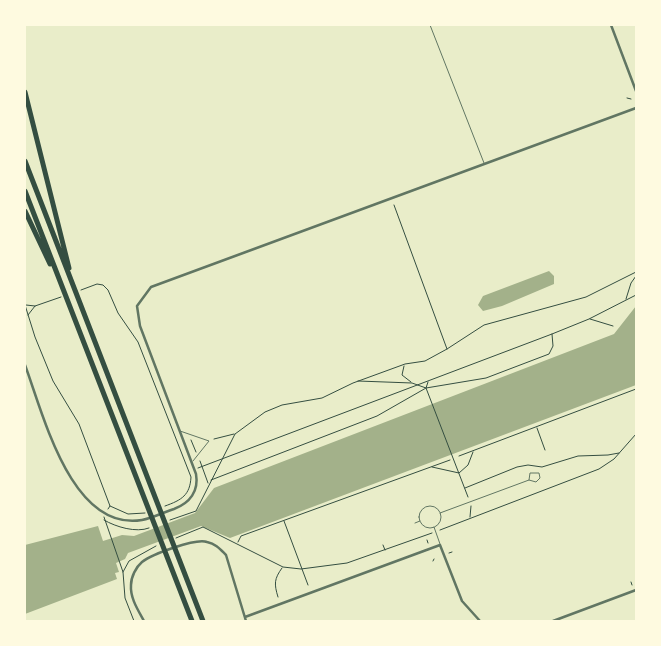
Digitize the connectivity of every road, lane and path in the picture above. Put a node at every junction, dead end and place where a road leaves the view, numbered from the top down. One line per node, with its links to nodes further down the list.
1 (430, 25): 9 (lane)
2 (611, 25): 3 (street)
3 (636, 91)
4 (25, 92): 16 (highway)
5 (627, 98): 6 (path)
6 (631, 100)
7 (636, 108): 9 (street)
8 (25, 161): 16 (highway)
9 (484, 164): 39 (street)
10 (25, 191): 17 (highway)
11 (394, 205): 29 (path)
12 (25, 211): 17 (highway)
13 (636, 272): 15 (path)
14 (636, 276): 18 (path)
15 (626, 277): 18 (path); 29 (path)
16 (70, 278): 88 (highway)
17 (60, 282): 87 (highway)
18 (631, 283): 22 (path)
19 (79, 291): 59 (path)
20 (636, 295): 22 (path)
21 (62, 297): 24 (path)
22 (626, 300): 26 (path)
23 (25, 305): 24 (path); 25 (path)
24 (35, 306): 25 (path)
25 (28, 315): 58 (path)
26 (589, 319): 27 (path); 28 (path)
27 (613, 326)
28 (552, 334): 33 (path); 36 (path)
29 (447, 349): 30 (path)
30 (405, 364): 32 (path); 34 (path)
31 (25, 365): 50 (street)
32 (357, 381): 34 (path); 40 (path)
33 (428, 381): 35 (path); 36 (path)
34 (412, 383): 35 (path)
35 (418, 385): 36 (path); 48 (path)
36 (426, 388): 53 (path); 54 (path)
37 (636, 389): 38 (path)
38 (537, 427): 44 (path); 45 (path)
39 (180, 431): 50 (street); 50 (lane)
40 (235, 434): 41 (path); 43 (path)
41 (226, 437): 42 (path); 43 (path)
42 (212, 440)
43 (228, 444): 48 (path)
44 (546, 450)
45 (473, 451): 47 (path); 53 (path)
46 (620, 452): 56 (path)
47 (459, 456)
48 (220, 460): 52 (path); 54 (path)
49 (450, 460): 51 (path)
50 (192, 463)
51 (432, 467): 53 (path); 67 (path)
52 (199, 468)
53 (459, 473): 56 (path)
54 (211, 480): 66 (path)
55 (529, 480): 55 (lane); 57 (lane)
56 (465, 488): 57 (path)
57 (470, 502): 62 (lane); 64 (path)
58 (110, 506): 60 (path); 61 (path)
59 (163, 506)
60 (109, 508)
61 (148, 512)
62 (440, 513): 68 (lane); 71 (lane)
63 (105, 516): 65 (path)
64 (470, 517)
65 (104, 520): 70 (path); 85 (path)
66 (169, 520)
67 (284, 521): 72 (path); 80 (path)
68 (420, 521): 69 (lane); 71 (lane)
69 (415, 523)
70 (152, 527)
71 (434, 527): 74 (lane)
72 (238, 543)
73 (383, 545): 75 (path)
74 (440, 545): 84 (street); 90 (street)
75 (385, 550)
76 (452, 552): 77 (path)
77 (449, 553)
78 (283, 567): 83 (path)
79 (631, 582): 81 (path)
80 (308, 585)
81 (632, 585)
82 (636, 590): 91 (street)
83 (278, 597)
84 (245, 617): 86 (street); 89 (street)
85 (134, 621)
86 (144, 621)
87 (192, 621)
88 (204, 621)
89 (246, 621)
90 (479, 621)
91 (553, 621)

